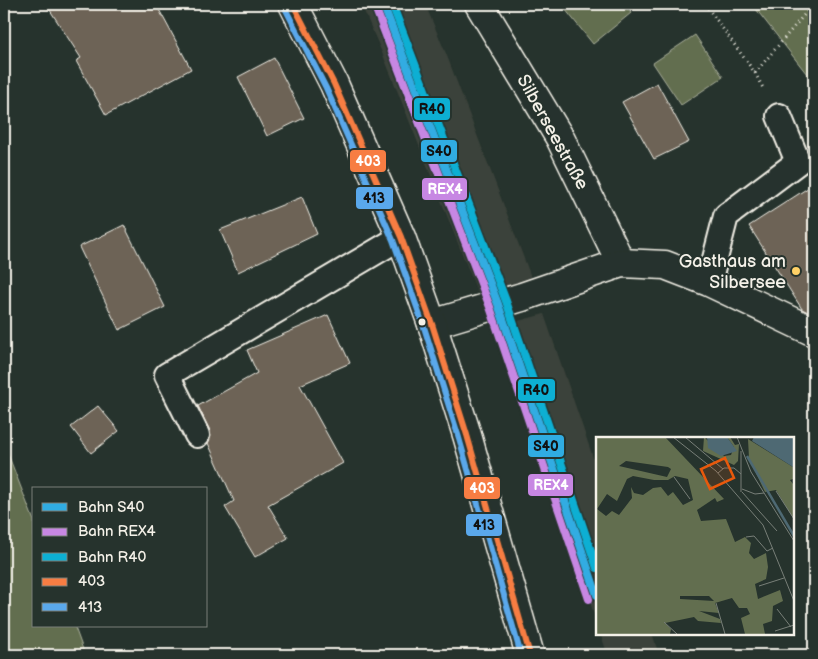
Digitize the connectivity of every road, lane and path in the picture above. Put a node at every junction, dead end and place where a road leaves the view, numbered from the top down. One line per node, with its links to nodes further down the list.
1 (293, 4): 9 (street)
2 (479, 4): 10 (street, Silberseestraße)
3 (705, 4): 7 (path)
4 (803, 4): 5 (path)
5 (809, 10): 6 (path); 7 (path)
6 (814, 11)
7 (754, 73): 8 (path)
8 (779, 116): 11 (lane)
9 (401, 237): 12 (street); 14 (lane)
10 (621, 263): 11 (street); 12 (street)
11 (709, 282): 13 (street)
12 (432, 324): 15 (street)
13 (814, 332)
14 (197, 435)
15 (530, 655)

